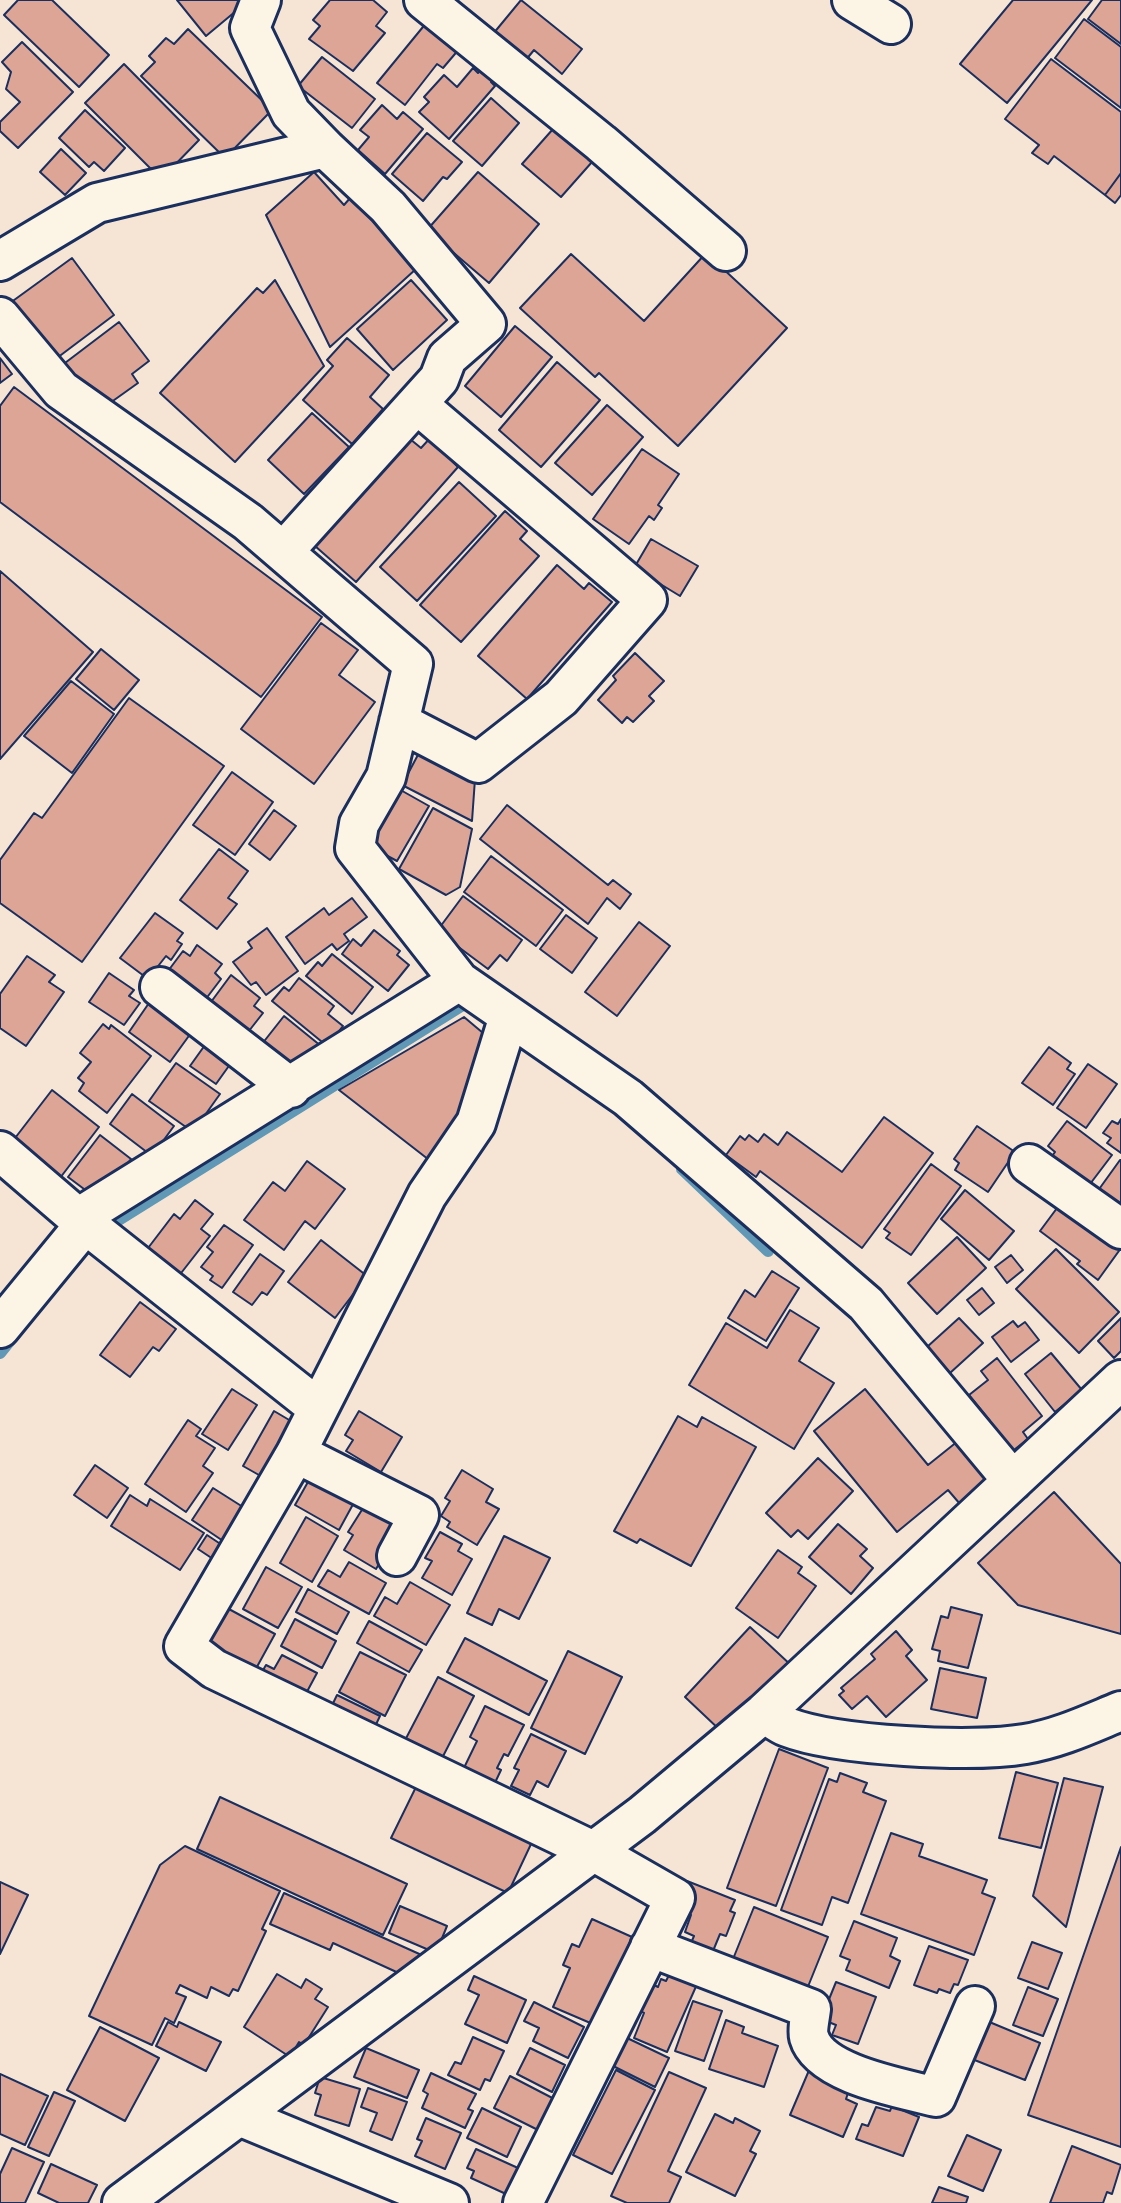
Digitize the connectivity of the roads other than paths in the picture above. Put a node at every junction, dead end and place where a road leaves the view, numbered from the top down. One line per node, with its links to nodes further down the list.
1 (261, 0): 5 (street)
2 (424, 0): 6 (street)
3 (852, 0): 4 (street)
4 (891, 24)
5 (325, 148): 7 (street); 9 (street)
6 (726, 251)
7 (0, 261)
8 (0, 317): 10 (street)
9 (417, 404): 10 (street); 11 (street)
10 (283, 552): 11 (street)
11 (399, 722): 12 (street)
12 (459, 981): 14 (street); 15 (street)
13 (159, 986): 15 (street)
14 (506, 1025): 22 (street); 24 (street)
15 (290, 1088): 18 (street)
16 (0, 1151): 18 (street)
17 (1029, 1164): 19 (street)
18 (82, 1221): 20 (street); 22 (street)
19 (1121, 1229)
20 (0, 1328)
21 (1121, 1380): 24 (street)
22 (318, 1408): 23 (street)
23 (296, 1453): 25 (street); 28 (street)
24 (1013, 1481): 27 (street)
25 (397, 1556)
26 (1121, 1711): 27 (street)
27 (764, 1713): 28 (street)
28 (593, 1852): 29 (street); 31 (street)
29 (650, 1947): 30 (street); 34 (street)
30 (975, 2006)
31 (239, 2116): 32 (street); 33 (street)
32 (122, 2203)
33 (449, 2203)
34 (523, 2203)

